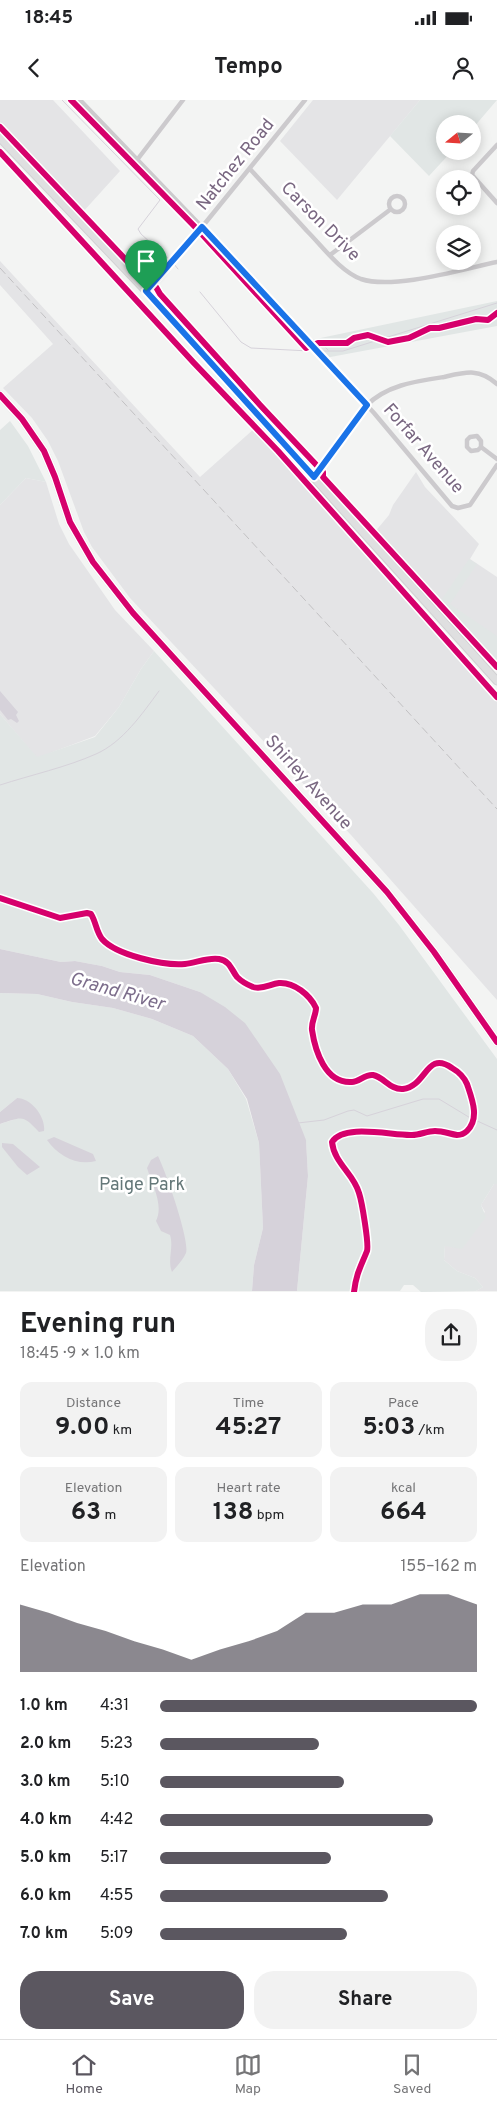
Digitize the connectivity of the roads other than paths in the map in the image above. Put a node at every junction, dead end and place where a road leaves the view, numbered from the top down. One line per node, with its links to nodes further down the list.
1 (80, 100): 6 (street)
2 (306, 100): 7 (street, Natchez Road)
3 (181, 101): 6 (street)
4 (0, 138): 13 (main road)
5 (497, 145): 8 (street)
6 (137, 160): 10 (street)
7 (250, 169): 10 (street, Natchez Road); 11 (street, Carson Drive)
8 (497, 203)
9 (391, 209): 11 (street)
10 (202, 227): 13 (street, Natchez Road); 16 (street)
11 (330, 255): 12 (street, Carson Drive)
12 (497, 262)
13 (146, 291): 20 (main road)
14 (497, 384): 16 (street, Forfar Avenue)
15 (0, 395): 22 (main road, Shirley Avenue)
16 (367, 405): 19 (street, Forfar Avenue); 20 (street, Forfar Avenue)
17 (481, 446): 18 (street)
18 (497, 459)
19 (497, 465)
20 (314, 477): 21 (main road)
21 (496, 679)
22 (497, 1042)

